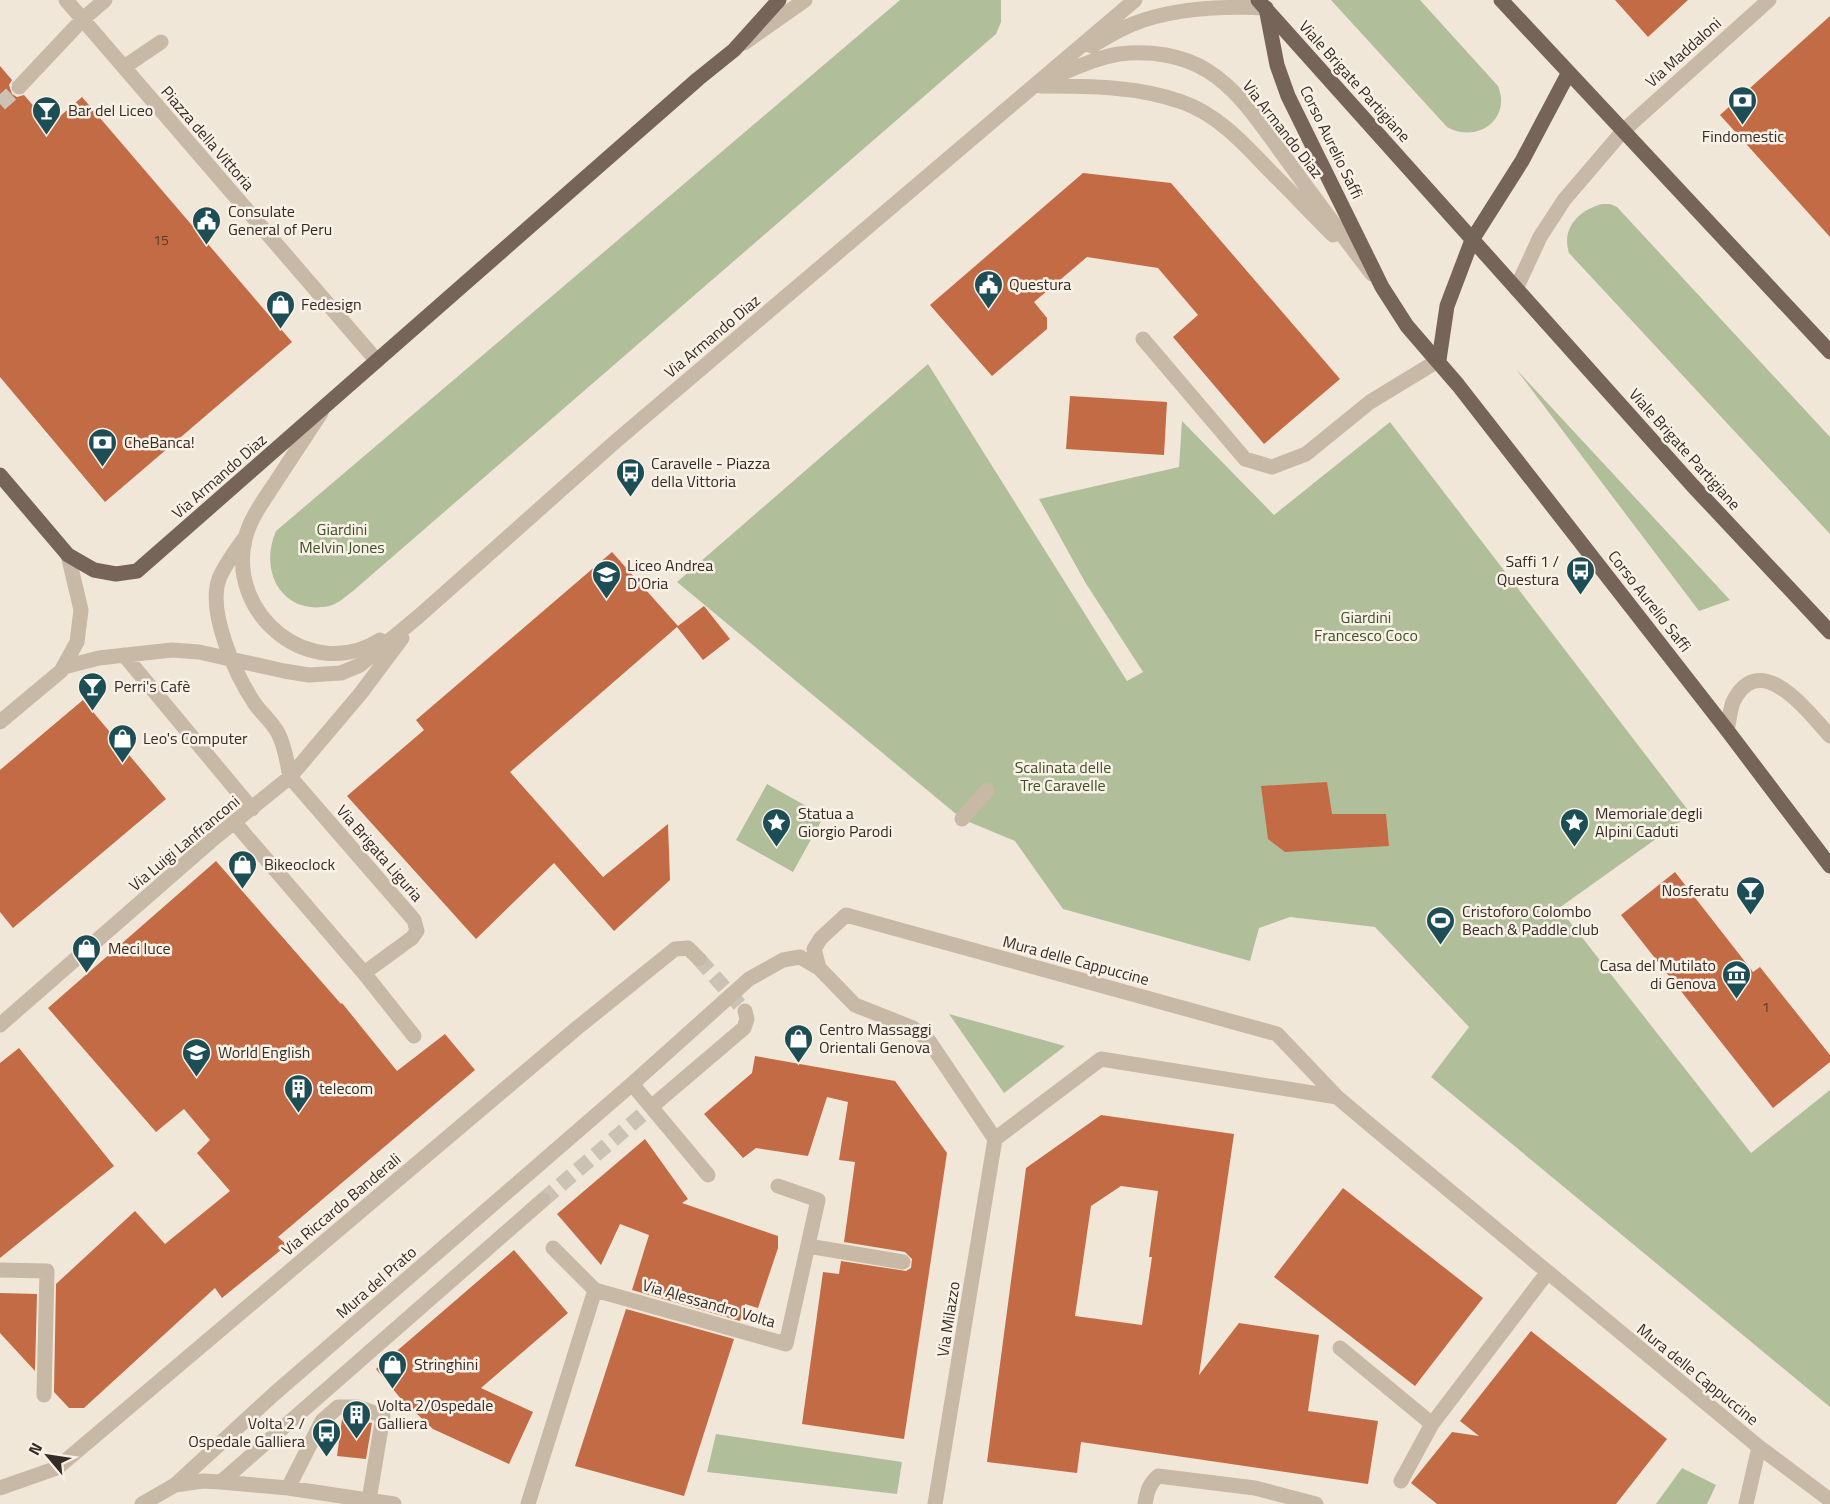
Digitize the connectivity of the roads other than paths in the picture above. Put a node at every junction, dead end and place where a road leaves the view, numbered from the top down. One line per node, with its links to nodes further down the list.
1 (66, 0): 9 (street, Piazza della Vittoria)
2 (105, 0): 9 (street)
3 (779, 0): 11 (main road, Via Armando Diaz)
4 (805, 0): 11 (street, Via Armando Diaz)
5 (1135, 0): 14 (street, Via Armando Diaz)
6 (1502, 0): 13 (main road)
7 (1769, 0): 16 (street, Via Maddaloni)
8 (1262, 4): 14 (street); 17 (main road, Viale Brigate Partigiane); 18 (main road, Corso Aurelio Saffi)
9 (83, 19): 12 (street, Piazza della Vittoria); 15 (street)
10 (161, 42): 12 (street)
11 (734, 50): 23 (main road, Via Armando Diaz)
12 (124, 67): 23 (street, Piazza della Vittoria)
13 (1568, 74): 16 (main road); 17 (main road)
14 (1032, 86): 18 (street, Corso Aurelio Saffi); 18 (street, Via Armando Diaz); 28 (street, Via Armando Diaz)
15 (19, 87)
16 (1623, 131): 19 (street); 21 (main road)
17 (1472, 240): 19 (main road, Viale Brigate Partigiane); 22 (main road)
18 (1377, 281): 22 (main road, Corso Aurelio Saffi)
19 (1516, 289): 29 (main road, Viale Brigate Partigiane)
20 (1143, 339): 22 (street)
21 (1830, 352)
22 (1439, 360): 34 (main road, Corso Aurelio Saffi)
23 (377, 361): 24 (main road, Via Armando Diaz)
24 (324, 409): 26 (street, Via Armando Diaz); 27 (main road, Via Armando Diaz)
25 (0, 475): 27 (main road)
26 (246, 536): 28 (street, Via Armando Diaz); 31 (street, Via Armando Diaz)
27 (68, 555): 32 (street)
28 (418, 616): 31 (street, Via Armando Diaz); 36 (street, Via Armando Diaz)
29 (1830, 632)
30 (124, 655): 31 (street, Via Armando Diaz); 32 (street, Via Armando Diaz); 38 (street)
31 (232, 660): 36 (street)
32 (64, 667): 33 (street)
33 (0, 722)
34 (1727, 730): 35 (street); 41 (main road, Corso Aurelio Saffi)
35 (1830, 736)
36 (290, 777): 38 (street, Via Luigi Lanfranconi); 44 (street, Via Brigata Liguria)
37 (987, 790): 39 (street)
38 (252, 808): 40 (street, Via Luigi Lanfranconi)
39 (962, 819)
40 (235, 823): 44 (street); 46 (street, Via Luigi Lanfranconi)
41 (1830, 866)
42 (699, 959): 68 (street, Via Riccardo Banderali)
43 (819, 968): 48 (street, Mura del Prato); 49 (street, Mura delle Cappuccine); 51 (street, Mura del Prato)
44 (364, 973): 47 (street)
45 (745, 1011): 50 (street)
46 (0, 1024)
47 (414, 1036)
48 (632, 1084): 52 (street); 67 (street, Mura del Prato)
49 (1337, 1097): 51 (street); 59 (street, Mura delle Cappuccine)
50 (657, 1102)
51 (995, 1139): 75 (street, Via Milazzo)
52 (708, 1175)
53 (778, 1186): 55 (street, Via Alessandro Volta)
54 (543, 1200): 66 (street)
55 (808, 1246): 57 (street); 60 (street, Via Alessandro Volta)
56 (553, 1248): 60 (street, Via Alessandro Volta)
57 (903, 1262)
58 (0, 1270): 62 (street)
59 (1546, 1273): 63 (street); 64 (street, Mura delle Cappuccine)
60 (595, 1290): 74 (street)
61 (1340, 1348): 63 (street)
62 (44, 1395)
63 (1432, 1424): 65 (street)
64 (1758, 1447): 71 (street, Mura delle Cappuccine); 78 (street)
65 (1401, 1481)
66 (221, 1482): 67 (street); 69 (street)
67 (176, 1485): 72 (street, Mura del Prato)
68 (0, 1488)
69 (288, 1488): 70 (street); 70 (street)
70 (369, 1500): 73 (street)
71 (1830, 1500)
72 (142, 1504)
73 (394, 1504)
74 (528, 1504)
75 (935, 1504)
76 (1145, 1504): 77 (street)
77 (1316, 1504)
78 (1746, 1504)

